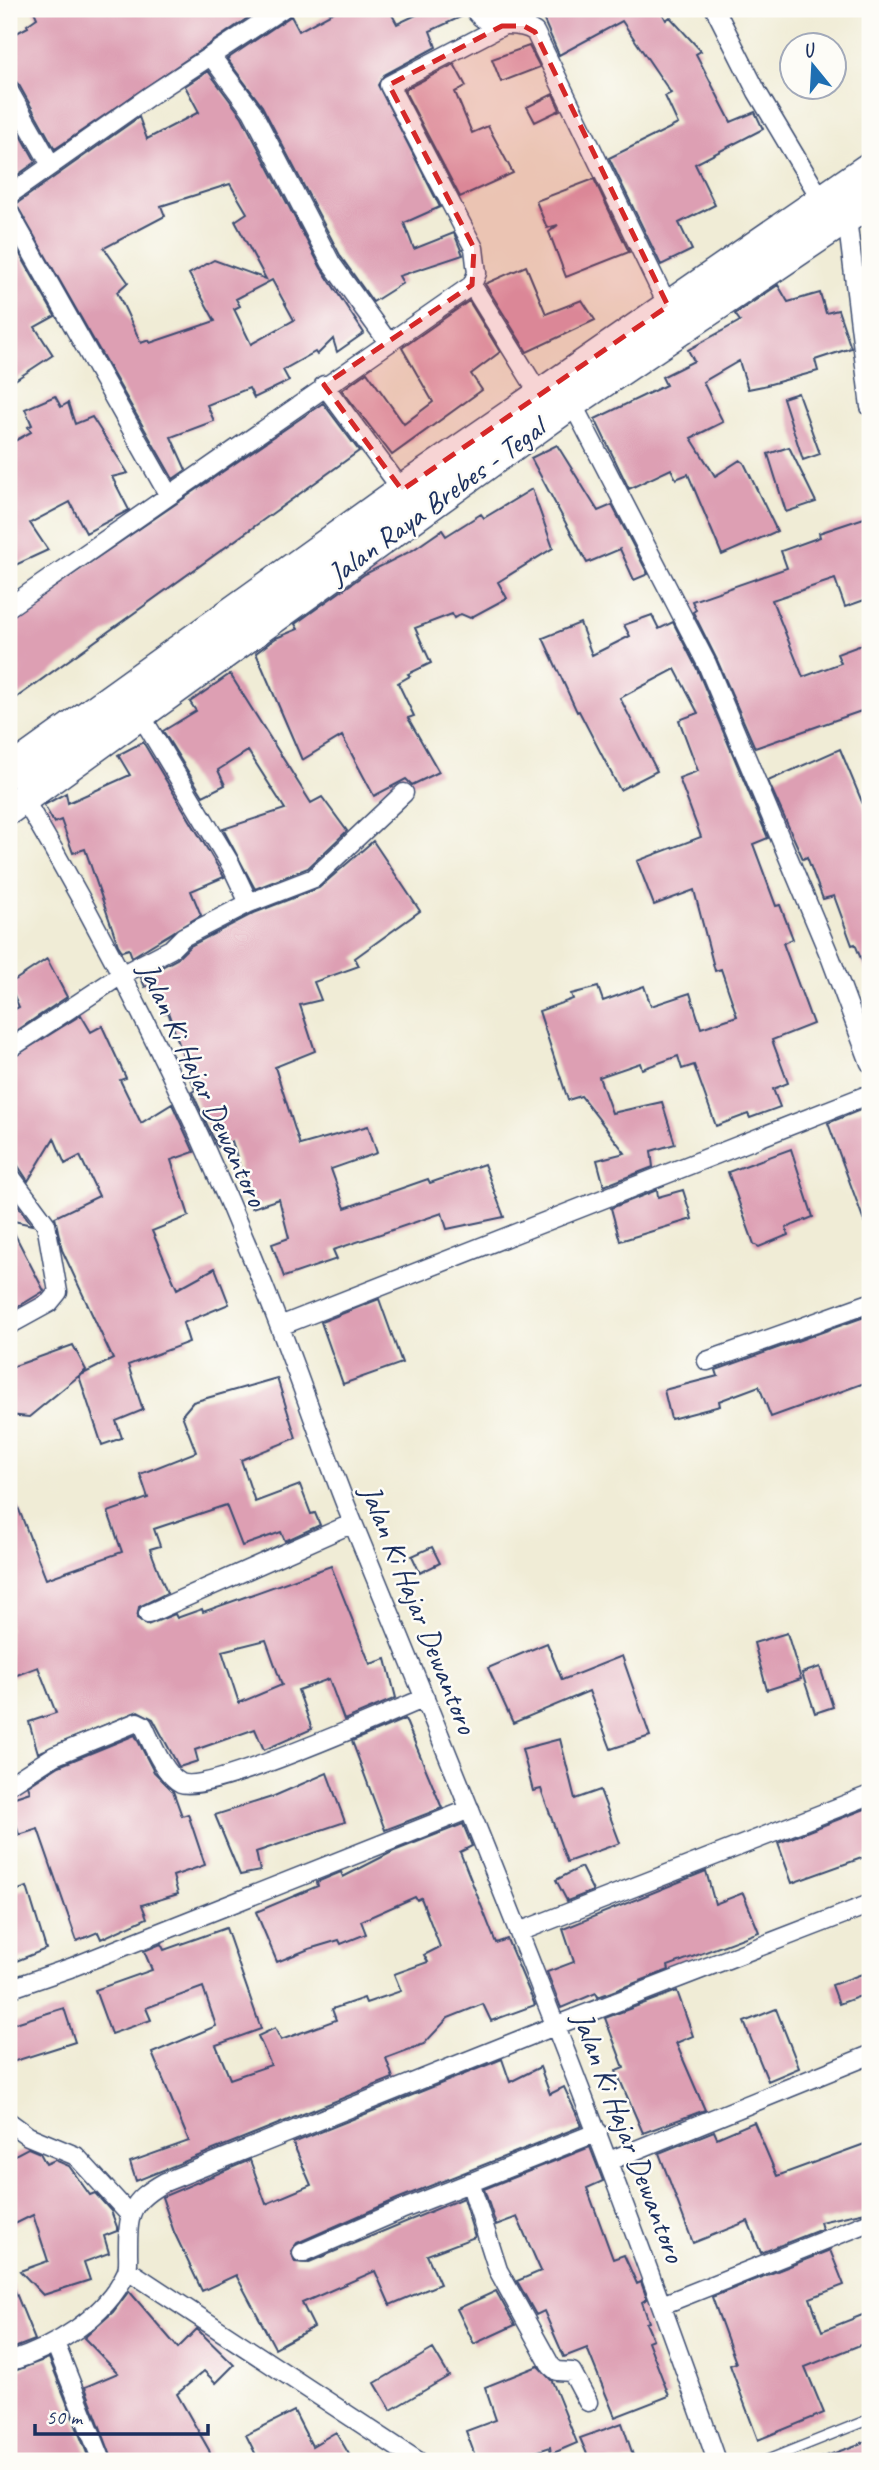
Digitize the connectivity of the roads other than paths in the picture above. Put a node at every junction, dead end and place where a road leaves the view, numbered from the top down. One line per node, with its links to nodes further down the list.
1 (282, 9): 5 (street)
2 (474, 9): 4 (street)
3 (715, 9): 10 (street)
4 (502, 26): 13 (street); 14 (street)
5 (211, 56): 7 (street); 15 (street)
6 (9, 91): 7 (street)
7 (51, 165): 9 (street)
8 (870, 167): 10 (highway, Jalan Raya Brebes - Tegal)
9 (9, 195)
10 (822, 201): 14 (highway, Jalan Raya Brebes - Tegal)
11 (858, 210): 18 (highway, Jalan Raya Brebes - Tegal); 19 (street)
12 (9, 212): 21 (street)
13 (472, 285): 15 (street); 17 (street)
14 (668, 306): 17 (highway, Jalan Raya Brebes - Tegal)
15 (388, 342): 16 (street)
16 (324, 385): 20 (street); 21 (street)
17 (540, 395): 20 (highway, Jalan Raya Brebes - Tegal)
18 (572, 402): 23 (highway, Jalan Raya Brebes - Tegal); 29 (street)
19 (870, 407)
20 (402, 490): 24 (highway, Jalan Raya Brebes - Tegal)
21 (168, 494): 22 (street)
22 (9, 607)
23 (140, 714): 24 (highway, Jalan Raya Brebes - Tegal); 26 (street)
24 (12, 788): 27 (street, Jalan Ki Hajar Dewantoro)
25 (404, 793): 26 (street)
26 (249, 904): 27 (street)
27 (121, 975): 28 (street); 34 (street, Jalan Ki Hajar Dewantoro)
28 (9, 1049)
29 (870, 1063)
30 (870, 1094): 34 (street)
31 (9, 1174): 33 (street)
32 (870, 1303): 35 (street)
33 (9, 1325)
34 (280, 1326): 36 (street, Jalan Ki Hajar Dewantoro)
35 (707, 1361)
36 (353, 1523): 37 (street); 38 (street, Jalan Ki Hajar Dewantoro)
37 (148, 1614)
38 (425, 1698): 39 (street); 41 (street, Jalan Ki Hajar Dewantoro)
39 (9, 1785)
40 (870, 1795): 43 (street)
41 (470, 1809): 43 (street, Jalan Ki Hajar Dewantoro); 44 (street)
42 (870, 1904): 45 (street)
43 (519, 1932): 45 (street, Jalan Ki Hajar Dewantoro)
44 (9, 1989)
45 (557, 2025): 48 (street, Jalan Ki Hajar Dewantoro); 51 (street)
46 (870, 2055): 49 (street)
47 (9, 2122): 51 (street)
48 (598, 2132): 49 (street, Jalan Ki Hajar Dewantoro); 50 (street)
49 (609, 2161): 55 (street, Jalan Ki Hajar Dewantoro)
50 (470, 2182): 53 (street); 58 (street)
51 (129, 2214): 54 (street)
52 (870, 2222): 55 (street)
53 (302, 2253)
54 (128, 2270): 56 (street); 61 (street)
55 (662, 2305): 62 (street, Jalan Ki Hajar Dewantoro)
56 (55, 2343): 57 (street); 60 (street)
57 (9, 2362)
58 (588, 2402)
59 (870, 2419): 63 (lane)
60 (102, 2461)
61 (418, 2461)
62 (717, 2461)
63 (765, 2461)

